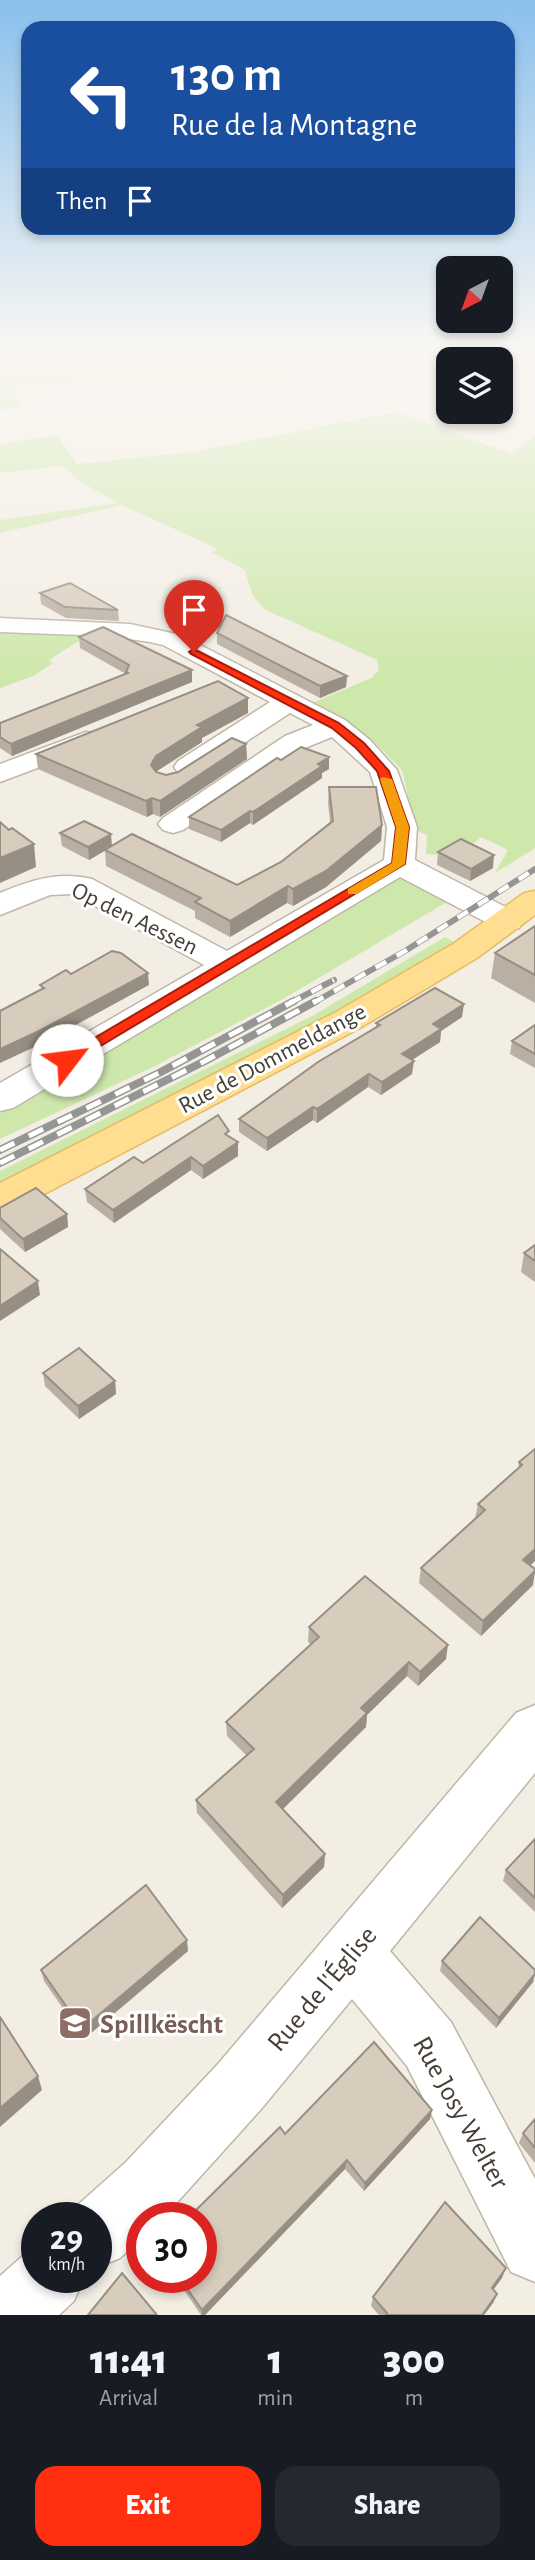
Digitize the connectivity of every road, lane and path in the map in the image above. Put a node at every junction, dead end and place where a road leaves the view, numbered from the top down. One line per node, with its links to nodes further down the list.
1 (0, 625): 2 (street)
2 (239, 675): 3 (street); 4 (street)
3 (202, 690)
4 (290, 701): 5 (street); 8 (street)
5 (335, 726): 9 (street); 10 (street)
6 (104, 732): 7 (street)
7 (0, 774)
8 (169, 779)
9 (173, 824)
10 (398, 864): 12 (street); 13 (street)
11 (0, 905): 13 (street, Op den Aessen)
12 (521, 910): 15 (main road, Rue de Dommeldange)
13 (229, 965): 14 (street)
14 (0, 1099)
15 (0, 1200)
16 (535, 1731): 17 (street, Rue de l'Église)
17 (351, 1951): 18 (street, Rue de l'Église); 19 (street, Rue Josy Welter)
18 (112, 2219)
19 (535, 2248)
20 (32, 2293): 21 (street)
21 (8, 2315)

